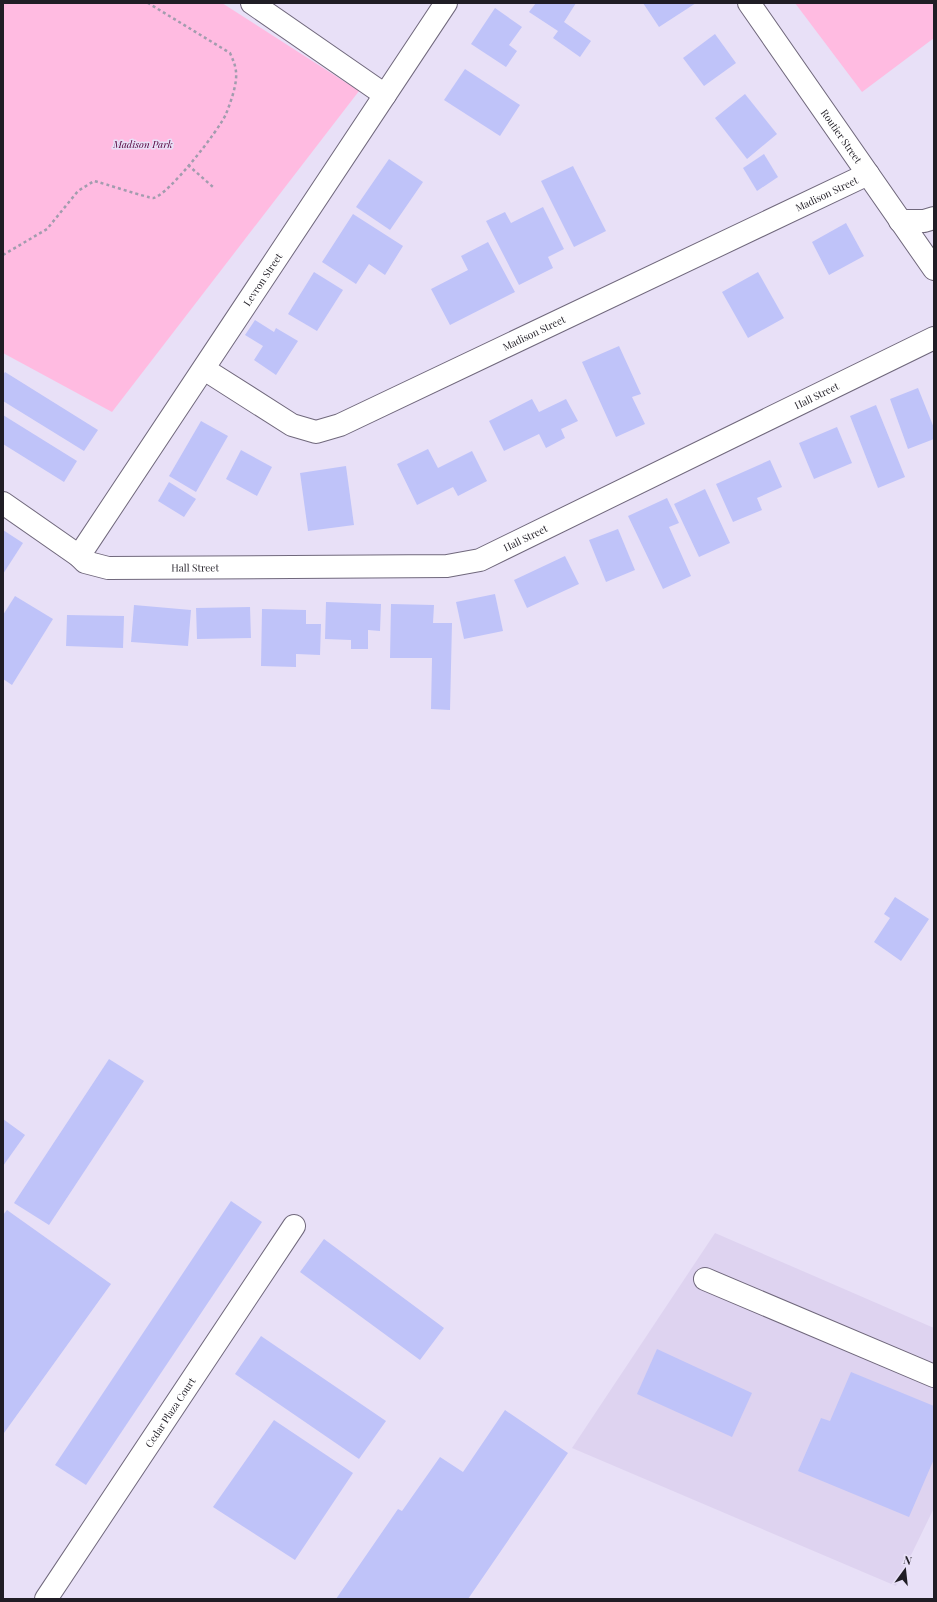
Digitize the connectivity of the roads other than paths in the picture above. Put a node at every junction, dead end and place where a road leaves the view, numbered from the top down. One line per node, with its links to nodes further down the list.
1 (252, 3): 4 (street)
2 (446, 3): 4 (street, Levron Street)
3 (749, 3): 5 (street, Routier Street)
4 (385, 96): 10 (street, Levron Street)
5 (868, 174): 7 (street, Routier Street); 10 (street, Madison Street)
6 (934, 218): 7 (street)
7 (900, 221): 8 (street, Routier Street)
8 (934, 269)
9 (934, 338): 12 (street, Hall Street)
10 (204, 369): 12 (street, Levron Street)
11 (3, 503): 12 (street, Hall Street)
12 (79, 556)
13 (294, 1226): 16 (street, Cedar Plaza Court)
14 (705, 1280): 15 (street)
15 (934, 1376)
16 (46, 1599)

